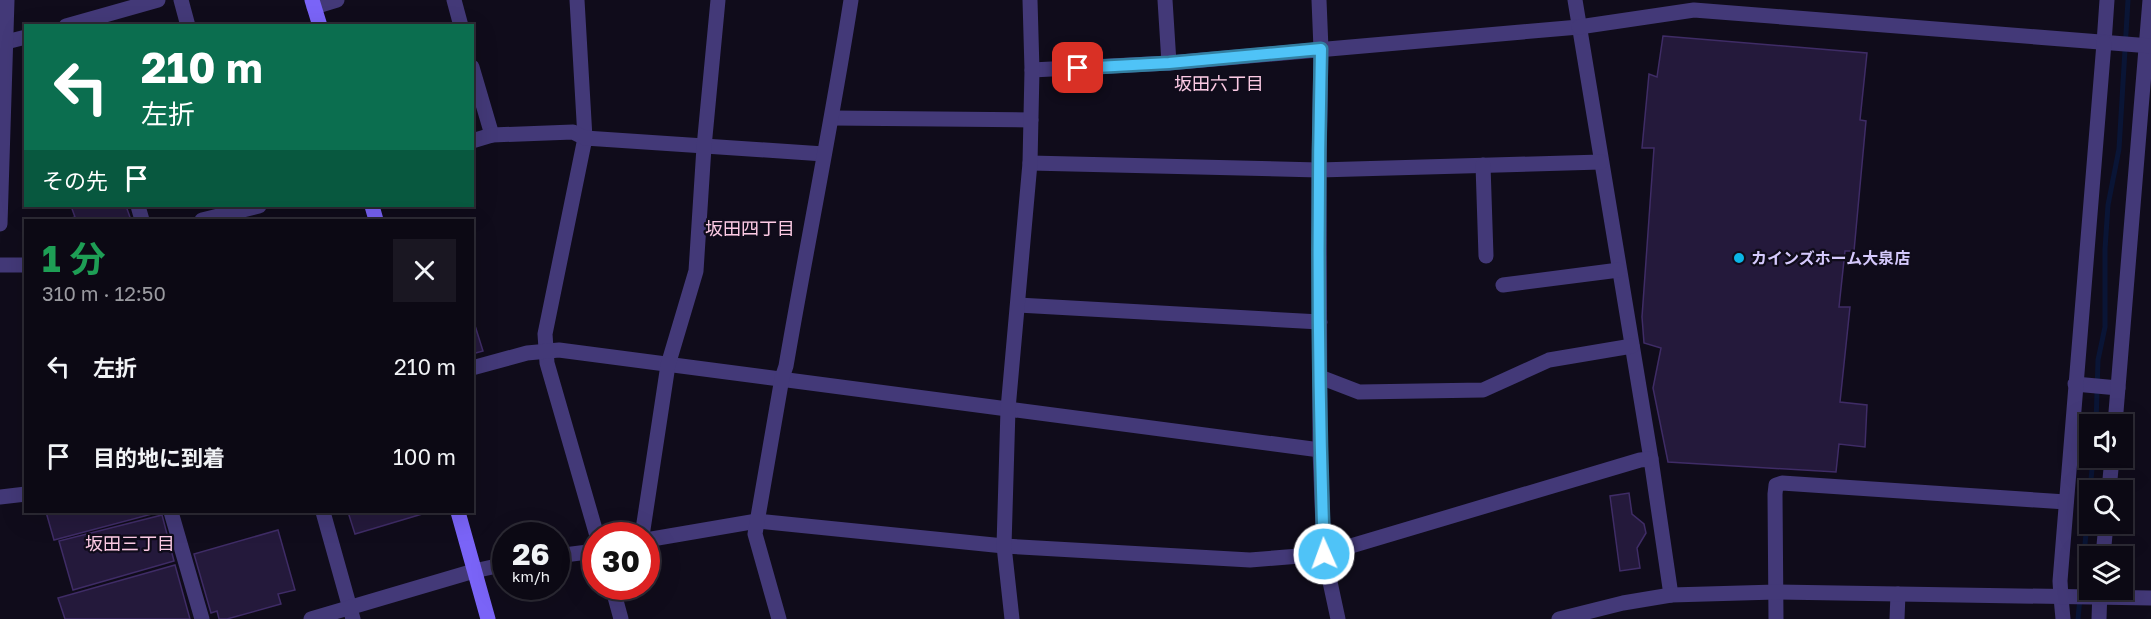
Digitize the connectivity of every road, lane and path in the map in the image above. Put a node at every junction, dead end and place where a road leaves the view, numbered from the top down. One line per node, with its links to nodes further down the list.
1 (7, 0): 23 (street)
2 (158, 0): 17 (street)
3 (181, 0): 18 (street)
4 (337, 0): 15 (street)
5 (454, 0): 20 (street)
6 (577, 0): 33 (street)
7 (718, 0): 35 (street)
8 (851, 0): 30 (street)
9 (1030, 0): 28 (street)
10 (1165, 0): 27 (street)
11 (1319, 0): 26 (street)
12 (1575, 0): 21 (street)
13 (2107, 0): 24 (street)
14 (2150, 0): 25 (street)
15 (313, 3): 19 (main road)
16 (1693, 5): 21 (street); 24 (street)
17 (87, 23)
18 (187, 24)
19 (319, 24)
20 (460, 24)
21 (1579, 27): 26 (street); 37 (street)
22 (24, 38): 23 (street)
23 (6, 42): 44 (street)
24 (2104, 43): 25 (street); 58 (street)
25 (2148, 46): 59 (street)
26 (1321, 49): 27 (street); 40 (street)
27 (1169, 63): 28 (street)
28 (1032, 70): 31 (street)
29 (474, 74): 32 (street)
30 (832, 118): 31 (street); 36 (street)
31 (1031, 120): 38 (street)
32 (492, 135): 33 (street); 34 (street)
33 (585, 138): 35 (street); 53 (street)
34 (474, 140)
35 (704, 147): 36 (street); 54 (street)
36 (824, 154): 57 (street)
37 (1601, 162): 39 (street); 48 (street)
38 (1030, 163): 40 (street); 50 (street)
39 (1483, 165): 40 (street); 45 (street)
40 (1318, 170): 51 (street)
41 (256, 207): 42 (street)
42 (238, 213): 43 (street)
43 (207, 219)
44 (0, 224)
45 (1486, 256)
46 (0, 265): 47 (street)
47 (24, 265)
48 (1620, 270): 49 (street); 52 (street)
49 (1503, 285)
50 (1018, 305): 51 (street); 60 (street)
51 (1320, 322): 56 (street)
52 (1632, 346): 56 (street); 63 (street)
53 (545, 350): 54 (street); 55 (street); 71 (street)
54 (668, 365): 57 (street); 72 (street)
55 (474, 367)
56 (1320, 377): 62 (street)
57 (782, 378): 60 (street); 70 (street)
58 (2075, 384): 59 (street); 66 (street)
59 (2118, 388): 61 (street)
60 (1008, 409): 62 (street); 74 (street)
61 (2116, 414)
62 (1320, 450): 75 (street)
63 (1651, 459): 75 (street); 79 (street)
64 (24, 494): 65 (street)
65 (0, 497)
66 (2066, 502): 78 (street); 82 (street)
67 (171, 513): 88 (street)
68 (323, 513): 87 (street)
69 (458, 513): 77 (main road)
70 (757, 521): 73 (street); 74 (street); 92 (street)
71 (593, 522)
72 (644, 522)
73 (660, 538)
74 (1004, 546): 75 (street); 93 (street)
75 (1324, 554): 94 (street)
76 (492, 567): 77 (street)
77 (474, 571): 87 (street); 90 (main road)
78 (1776, 592): 79 (street); 80 (street); 96 (street)
79 (1671, 594): 95 (street)
80 (1898, 594): 82 (street); 97 (street)
81 (2079, 596): 82 (street)
82 (2061, 597): 98 (street)
83 (2133, 597): 84 (street)
84 (2151, 598)
85 (616, 600): 91 (street)
86 (2099, 600): 99 (street)
87 (352, 614): 89 (street)
88 (202, 619)
89 (311, 619)
90 (488, 619)
91 (621, 619)
92 (778, 619)
93 (1012, 619)
94 (1338, 619)
95 (1559, 619)
96 (1776, 619)
97 (1897, 619)
98 (2063, 619)
99 (2099, 619)

